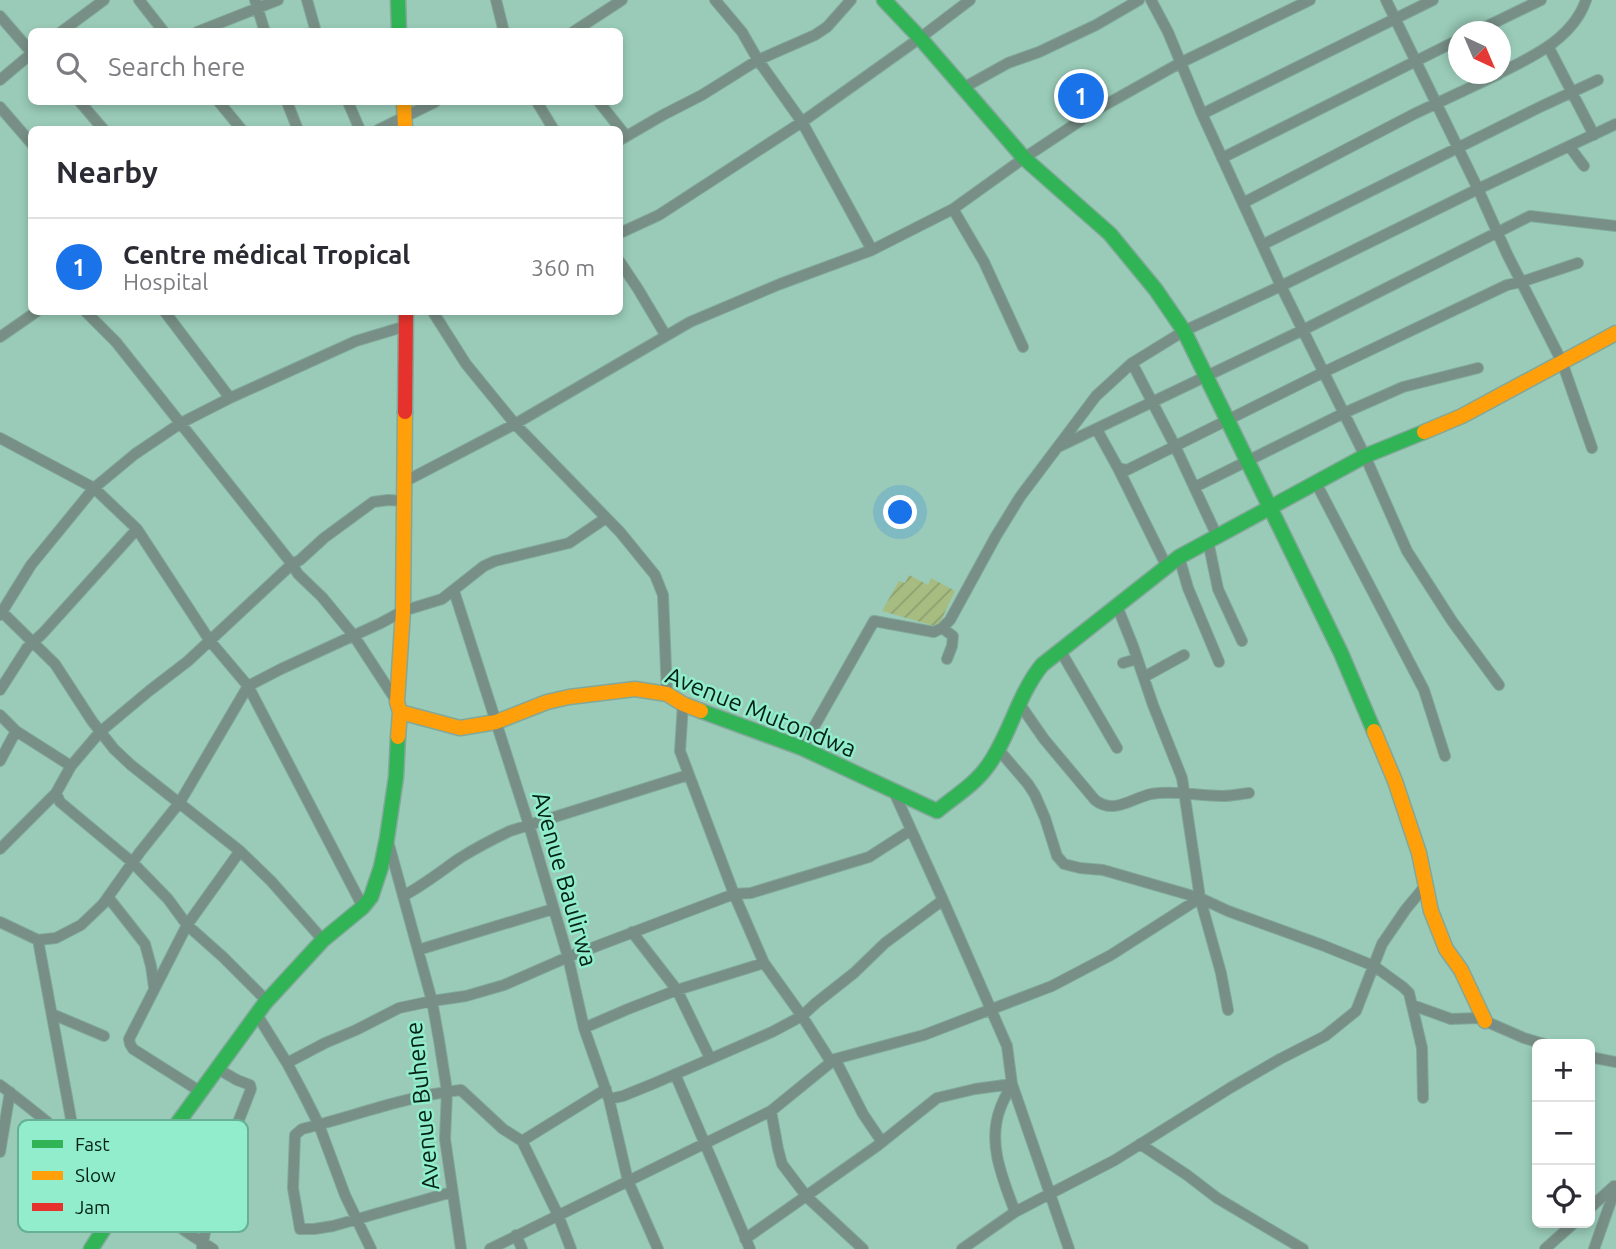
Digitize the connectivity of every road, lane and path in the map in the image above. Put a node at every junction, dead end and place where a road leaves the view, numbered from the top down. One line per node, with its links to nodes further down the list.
1 (104, 0): 23 (street)
2 (139, 0): 24 (street)
3 (278, 0): 19 (street)
4 (307, 0): 27 (street)
5 (398, 0): 28 (street)
6 (496, 0): 29 (street)
7 (622, 0): 30 (street)
8 (715, 0): 36 (street)
9 (851, 0): 36 (street)
10 (884, 0): 31 (street)
11 (970, 0): 31 (street)
12 (1139, 0): 43 (street)
13 (1151, 0): 38 (street)
14 (1310, 0): 38 (street)
15 (1386, 0): 21 (street)
16 (1433, 0): 21 (street)
17 (1541, 0): 22 (street)
18 (1586, 0): 33 (street)
19 (256, 4): 25 (street); 26 (street)
20 (0, 16): 34 (street)
21 (1395, 18): 37 (street); 55 (street)
22 (1498, 21)
23 (66, 28)
24 (161, 28)
25 (205, 28)
26 (264, 28)
27 (315, 28)
28 (399, 28)
29 (503, 28)
30 (580, 28)
31 (920, 38): 43 (street); 56 (street)
32 (1448, 45): 37 (street)
33 (1548, 46): 39 (street); 44 (street)
34 (28, 49)
35 (28, 56): 40 (street)
36 (758, 60): 56 (street); 66 (street)
37 (1416, 60): 45 (street); 71 (street)
38 (1180, 63): 55 (street); 70 (street)
39 (1511, 68)
40 (0, 80)
41 (1598, 80): 44 (street)
42 (1478, 84): 45 (street)
43 (963, 88): 70 (street)
44 (1572, 92): 65 (street); 69 (street)
45 (1437, 104): 69 (street); 74 (street)
46 (83, 105): 59 (street)
47 (221, 105): 60 (street)
48 (288, 105): 61 (street)
49 (349, 105): 62 (street)
50 (404, 105): 57 (street)
51 (431, 105): 57 (street)
52 (539, 105): 63 (street)
53 (601, 105): 64 (street)
54 (0, 107): 67 (street)
55 (1202, 114): 71 (street)
56 (802, 121): 77 (street); 80 (street)
57 (405, 124)
58 (1616, 124): 65 (street)
59 (101, 126)
60 (239, 126)
61 (296, 126)
62 (358, 126)
63 (552, 126)
64 (615, 126)
65 (1594, 135): 68 (street)
66 (623, 138)
67 (28, 139)
68 (1569, 146): 72 (street); 73 (street)
69 (1458, 148): 73 (street); 79 (street)
70 (1024, 158): 75 (street); 91 (street)
71 (1222, 158): 74 (street)
72 (1584, 166)
73 (1478, 189): 78 (street); 84 (street)
74 (1242, 203): 79 (street)
75 (953, 209): 80 (street); 95 (street)
76 (1616, 226): 78 (street)
77 (623, 232)
78 (1497, 233): 83 (street); 90 (street)
79 (1262, 245): 84 (street)
80 (872, 250): 93 (street)
81 (1578, 263): 83 (street)
82 (623, 266): 93 (street)
83 (1521, 282): 96 (street); 99 (street)
84 (1281, 286): 90 (street); 91 (street)
85 (32, 315): 94 (street)
86 (89, 315): 105 (street)
87 (167, 315): 101 (street)
88 (437, 315): 106 (street)
89 (406, 319): 101 (street); 115 (street)
90 (1303, 330): 99 (street); 100 (street)
91 (1184, 331): 97 (street); 100 (street)
92 (1616, 333): 96 (street)
93 (666, 336): 106 (street)
94 (0, 337)
95 (1023, 346)
96 (1562, 362): 111 (street); 112 (street)
97 (1132, 363): 102 (street); 110 (street)
98 (1478, 368): 103 (street)
99 (1324, 372): 103 (street); 104 (street)
100 (1206, 377): 102 (street); 104 (street)
101 (230, 398): 105 (street)
102 (1152, 403): 107 (street); 109 (street)
103 (1344, 413): 112 (street); 113 (street)
104 (1227, 420): 109 (street); 113 (street)
105 (181, 423): 118 (street); 125 (street)
106 (515, 424): 115 (street); 121 (street)
107 (1097, 430): 110 (street); 114 (street)
108 (0, 438): 118 (street)
109 (1175, 446): 114 (street); 117 (street)
110 (1057, 448): 131 (street)
111 (1592, 448)
112 (1365, 456): 116 (street); 143 (street)
113 (1247, 461): 117 (street); 120 (street)
114 (1118, 468): 126 (street)
115 (404, 482): 119 (street)
116 (1316, 482): 120 (street); 157 (street)
117 (1195, 487): 123 (street)
118 (93, 488): 122 (street); 130 (street)
119 (404, 501): 125 (street); 129 (street)
120 (1270, 508): 123 (street); 172 (street)
121 (606, 518): 127 (street); 146 (street)
122 (137, 529): 133 (street); 135 (street)
123 (1213, 539): 124 (street); 134 (street)
124 (1179, 557): 126 (street); 140 (street)
125 (292, 564): 132 (street); 133 (street)
126 (1167, 566): 128 (street)
127 (454, 591): 129 (street); 151 (street, Avenue Baulirwa)
128 (1117, 606): 136 (street); 139 (street)
129 (403, 611): 132 (street); 149 (street)
130 (1, 612): 135 (street)
131 (942, 628): 138 (street); 154 (street)
132 (354, 636): 144 (street); 149 (street)
133 (210, 641): 144 (street); 153 (street)
134 (1242, 641)
135 (34, 643): 145 (street); 153 (street)
136 (1060, 650): 147 (street); 155 (street)
137 (1184, 655): 142 (street)
138 (947, 659)
139 (1137, 659): 141 (street); 142 (street)
140 (1219, 662)
141 (1123, 663)
142 (1144, 677): 164 (street)
143 (1499, 685)
144 (248, 687): 165 (street); 178 (street)
145 (0, 690)
146 (667, 694): 148 (street, Avenue Mutondwa); 151 (street, Avenue Mutondwa)
147 (1019, 703): 156 (street); 164 (street)
148 (683, 704): 154 (street, Avenue Mutondwa); 160 (street)
149 (398, 707): 151 (street, Avenue Mutondwa); 168 (street)
150 (0, 715): 152 (street)
151 (496, 722): 166 (street, Avenue Baulirwa)
152 (16, 730): 158 (street); 159 (street)
153 (100, 732): 159 (street); 165 (street)
154 (802, 748): 161 (street, Avenue Mutondwa)
155 (1116, 748)
156 (998, 749): 161 (street, Avenue Mutondwa); 176 (street)
157 (1445, 756)
158 (0, 761)
159 (71, 766): 162 (street)
160 (688, 775): 166 (street); 173 (street)
161 (894, 792): 167 (street)
162 (56, 793): 169 (street); 171 (street)
163 (1249, 793): 164 (street)
164 (1185, 794): 176 (street)
165 (180, 802): 170 (street); 171 (street)
166 (529, 825): 174 (street); 179 (street, Avenue Baulirwa)
167 (912, 830): 173 (street); 177 (street)
168 (387, 838): 174 (street, Avenue Buhene); 178 (street)
169 (0, 849)
170 (240, 851): 181 (street); 184 (street)
171 (132, 862): 175 (street); 181 (street)
172 (1426, 885): 188 (street); 199 (street)
173 (734, 894): 182 (street); 187 (street)
174 (403, 896): 185 (street, Avenue Buhene)
175 (108, 897): 183 (street); 189 (street)
176 (1200, 898): 188 (street); 194 (street); 195 (street)
177 (943, 900): 194 (street); 198 (street)
178 (363, 907): 184 (street)
179 (553, 909): 185 (street); 186 (street, Avenue Baulirwa)
180 (1, 924): 183 (street)
181 (187, 925): 189 (street); 191 (street)
182 (632, 932): 186 (street); 190 (street)
183 (38, 940): 197 (street)
184 (323, 940): 191 (street)
185 (418, 950): 192 (street, Avenue Buhene)
186 (568, 957): 192 (street); 200 (street, Avenue Baulirwa)
187 (764, 963): 190 (street); 198 (street)
188 (1374, 966): 193 (street); 226 (street)
189 (155, 987): 214 (street)
190 (677, 990): 200 (street); 203 (street)
191 (267, 1001): 196 (street)
192 (432, 1001): 207 (street); 212 (street, Avenue Buhene)
193 (1412, 1004): 199 (street); 216 (street)
194 (991, 1009): 205 (street); 211 (street)
195 (1228, 1010)
196 (256, 1013): 207 (street); 208 (street)
197 (52, 1014): 201 (street); 219 (street)
198 (802, 1016): 203 (street); 205 (street)
199 (1485, 1021): 202 (street)
200 (584, 1028): 215 (street, Avenue Baulirwa)
201 (104, 1036)
202 (1532, 1040)
203 (710, 1058): 209 (street)
204 (1595, 1058): 206 (street)
205 (833, 1060): 217 (street); 225 (street)
206 (1616, 1062)
207 (287, 1063): 222 (street)
208 (218, 1069): 214 (street); 221 (street)
209 (676, 1074): 215 (street); 224 (street)
210 (0, 1084): 213 (street)
211 (1012, 1084): 225 (street); 231 (street); 234 (street)
212 (447, 1091): 222 (street); 223 (street); 230 (street, Avenue Buhene)
213 (10, 1092): 218 (street); 227 (street)
214 (201, 1092): 220 (street)
215 (607, 1094): 223 (street); 228 (street, Avenue Baulirwa)
216 (1423, 1098)
217 (771, 1111): 224 (street); 232 (street)
218 (44, 1120)
219 (71, 1120)
220 (180, 1120)
221 (239, 1120)
222 (318, 1125): 236 (street); 236 (street)
223 (522, 1141): 235 (street)
224 (705, 1142): 228 (street); 241 (street)
225 (882, 1142): 232 (street)
226 (1140, 1144): 231 (street); 255 (street)
227 (0, 1152)
228 (628, 1181): 235 (street); 250 (street, Avenue Baulirwa)
229 (1615, 1185): 233 (street); 257 (street)
230 (452, 1192): 236 (street); 246 (street, Avenue Buhene)
231 (1050, 1192): 234 (street); 254 (street)
232 (807, 1196): 241 (street); 252 (street)
233 (1595, 1203)
234 (1014, 1212): 253 (street)
235 (558, 1214): 240 (street); 249 (street)
236 (357, 1220): 245 (street)
237 (1568, 1228): 256 (street)
238 (102, 1232): 243 (street)
239 (185, 1232): 242 (street)
240 (516, 1236): 247 (street); 248 (street)
241 (745, 1238): 251 (street)
242 (203, 1246): 244 (street)
243 (91, 1249)
244 (213, 1249)
245 (371, 1249)
246 (461, 1249)
247 (490, 1249)
248 (522, 1249)
249 (571, 1249)
250 (659, 1249)
251 (750, 1249)
252 (863, 1249)
253 (962, 1249)
254 (1069, 1249)
255 (1303, 1249)
256 (1545, 1249)
257 (1594, 1249)

